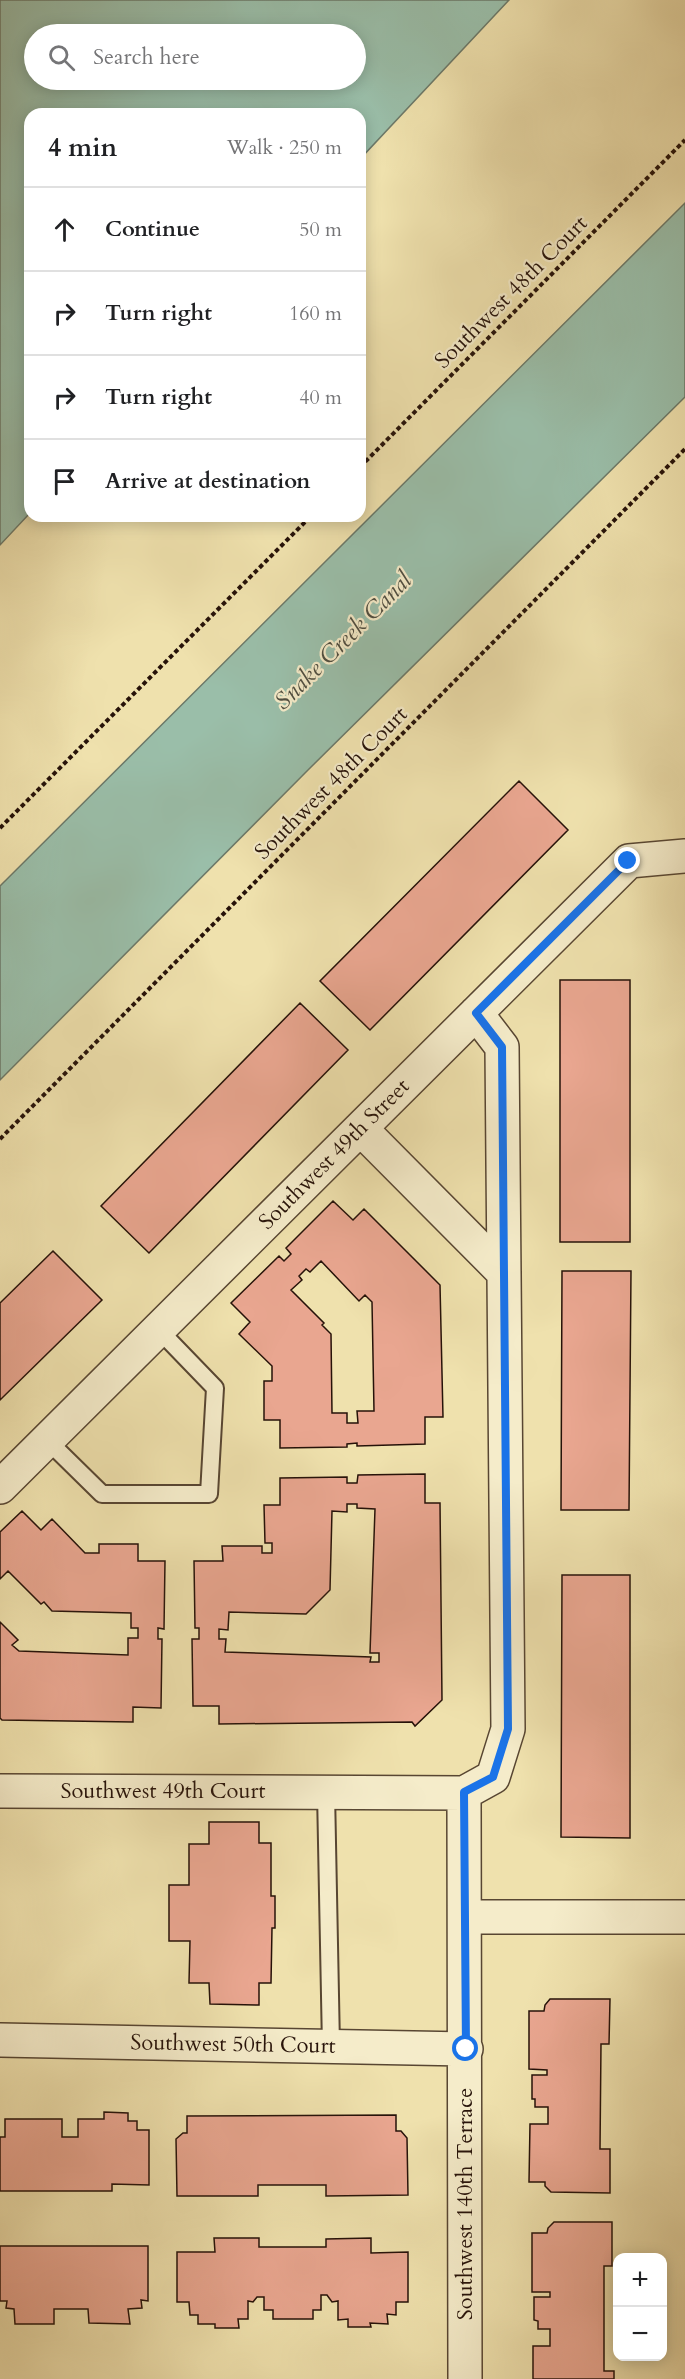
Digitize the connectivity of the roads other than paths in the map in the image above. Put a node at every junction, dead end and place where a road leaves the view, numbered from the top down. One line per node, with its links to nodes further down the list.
1 (685, 856): 2 (street, Southwest 49th Street)
2 (476, 1013): 3 (street, Southwest 49th Street); 4 (street)
3 (361, 1128): 4 (street); 5 (street, Southwest 49th Street)
4 (504, 1273): 10 (street)
5 (159, 1330): 6 (street, Southwest 49th Street); 6 (lane)
6 (47, 1440): 7 (street, Southwest 49th Street)
7 (0, 1487)
8 (0, 1791): 9 (street, Southwest 49th Court)
9 (326, 1792): 10 (street, Southwest 49th Court); 14 (lane)
10 (464, 1792): 11 (street, Southwest 140th Terrace)
11 (465, 1917): 12 (street); 15 (street, Southwest 140th Terrace)
12 (685, 1917)
13 (0, 2040): 14 (street, Southwest 50th Court)
14 (330, 2046): 15 (street, Southwest 50th Court)
15 (466, 2049): 16 (street, Southwest 140th Terrace)
16 (465, 2379)

